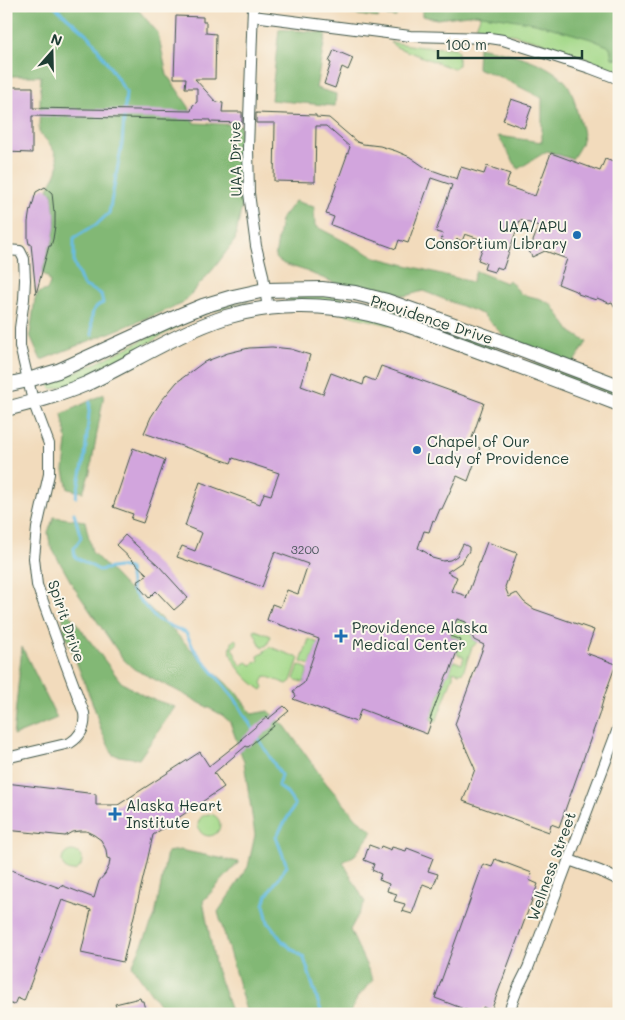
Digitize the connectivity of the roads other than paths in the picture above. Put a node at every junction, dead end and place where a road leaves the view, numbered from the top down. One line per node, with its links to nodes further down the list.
1 (253, 11): 2 (street); 4 (street, UAA Drive)
2 (619, 79)
3 (6, 250): 6 (street, Spirit Drive)
4 (265, 290): 5 (street, UAA Drive); 6 (main road, Providence Drive); 8 (main road, Providence Drive)
5 (268, 309): 9 (main road, Providence Drive); 10 (main road, Providence Drive)
6 (28, 380): 7 (main road, Providence Drive); 9 (street, Spirit Drive)
7 (6, 385)
8 (619, 386)
9 (34, 402): 11 (main road, Providence Drive); 13 (street, Spirit Drive)
10 (619, 404)
11 (6, 409)
12 (619, 726): 14 (street, Wellness Street)
13 (6, 758)
14 (569, 860): 15 (street); 16 (street, Wellness Street)
15 (619, 880)
16 (508, 1014)

